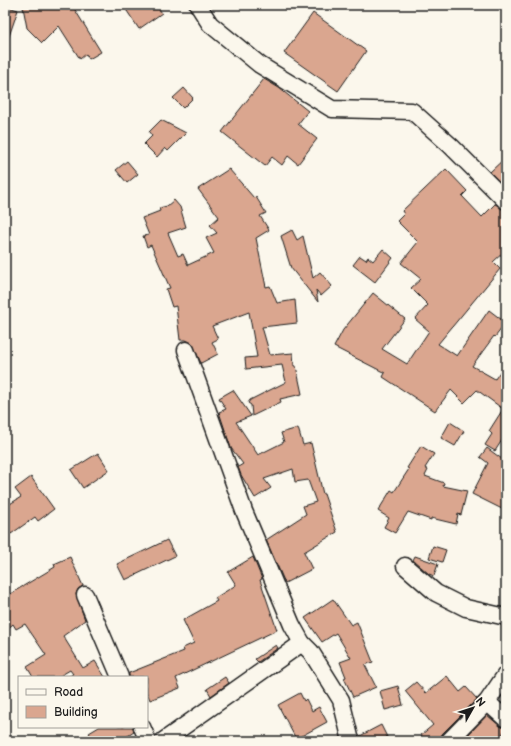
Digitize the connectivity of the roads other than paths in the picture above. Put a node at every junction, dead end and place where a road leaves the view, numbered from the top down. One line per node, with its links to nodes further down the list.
1 (198, 5): 2 (street)
2 (506, 202)
3 (186, 350): 7 (street)
4 (405, 566): 6 (street)
5 (85, 595): 9 (street)
6 (506, 617)
7 (302, 643): 14 (street); 15 (street)
8 (506, 674): 10 (street)
9 (120, 676)
10 (487, 702): 11 (street); 16 (street)
11 (506, 718)
12 (142, 728): 13 (street)
13 (148, 741)
14 (163, 741)
15 (351, 741)
16 (449, 741)

